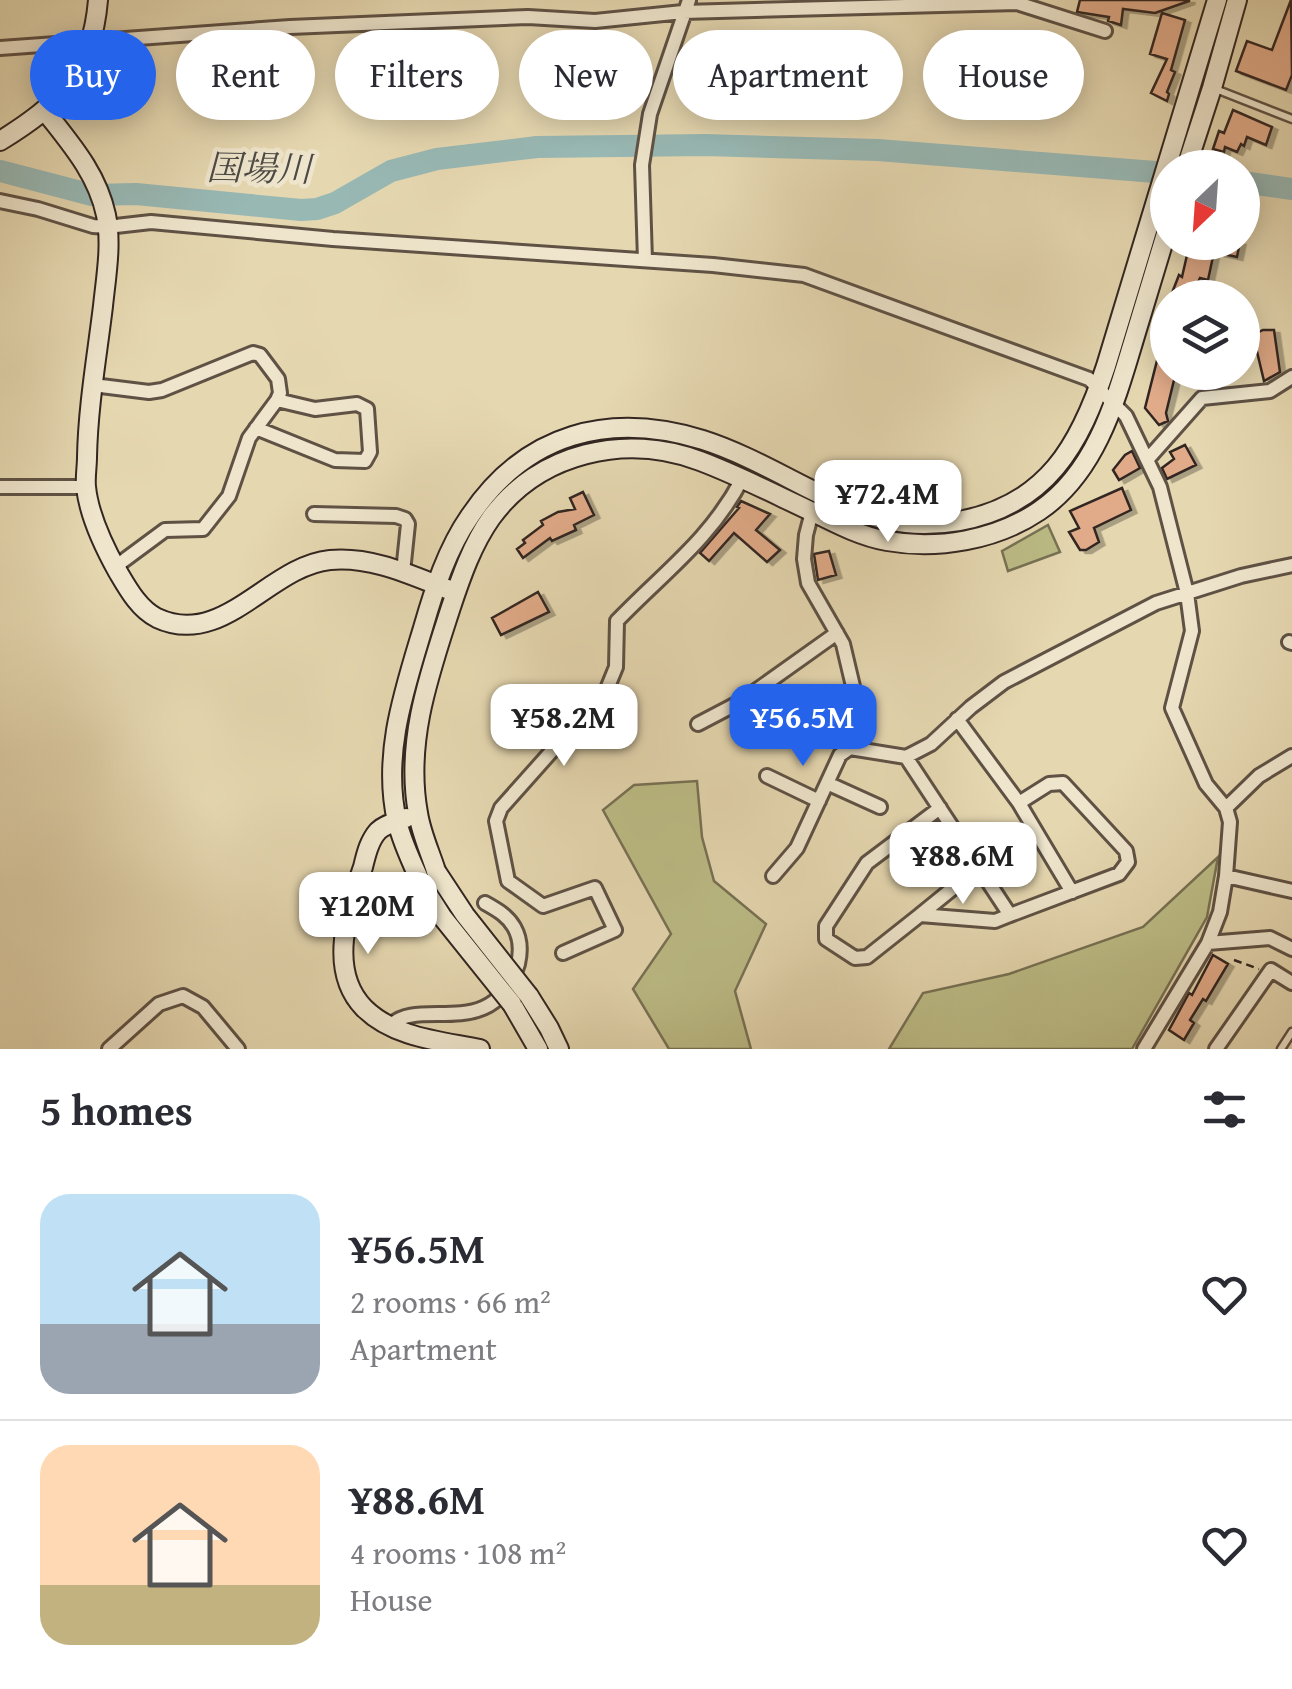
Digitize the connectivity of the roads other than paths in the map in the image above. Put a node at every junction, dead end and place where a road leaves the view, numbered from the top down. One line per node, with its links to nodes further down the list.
1 (98, 0): 5 (main road)
2 (1217, 0): 15 (main road)
3 (1237, 0): 10 (main road)
4 (686, 6): 6 (street); 7 (street); 20 (street)
5 (93, 30)
6 (1106, 32)
7 (156, 38)
8 (30, 46): 9 (street)
9 (0, 48)
10 (1212, 88): 11 (lane); 16 (main road)
11 (1292, 118)
12 (30, 120): 14 (main road)
13 (53, 120): 18 (main road)
14 (0, 141)
15 (1184, 150)
16 (1186, 150)
17 (0, 200): 18 (street)
18 (106, 220): 20 (street); 23 (main road)
19 (1150, 221): 24 (main road)
20 (645, 260): 24 (street)
21 (1158, 260): 26 (main road)
22 (1292, 378): 28 (street)
23 (93, 385): 25 (street); 31 (main road)
24 (1098, 388): 26 (street); 37 (main road)
25 (277, 400): 27 (street); 27 (street)
26 (1114, 402): 28 (street); 32 (main road)
27 (256, 428): 35 (street)
28 (1147, 460): 39 (street)
29 (742, 479): 32 (main road); 38 (main road); 65 (street)
30 (0, 486): 31 (street)
31 (86, 487): 35 (main road)
32 (812, 512): 40 (street)
33 (314, 514): 36 (street)
34 (1292, 565): 39 (street)
35 (115, 567): 36 (main road)
36 (403, 572): 37 (main road)
37 (437, 585): 38 (main road); 54 (main road)
38 (456, 592): 53 (main road)
39 (1187, 593): 41 (street); 52 (street)
40 (837, 633): 42 (street); 43 (street)
41 (957, 719): 45 (street); 49 (street)
42 (698, 724)
43 (850, 748): 45 (street); 47 (street)
44 (1292, 756): 52 (street)
45 (906, 757): 51 (street)
46 (768, 776): 48 (street)
47 (827, 783): 48 (street); 50 (street)
48 (819, 801): 56 (street)
49 (1019, 803): 59 (street); 59 (street)
50 (880, 807)
51 (940, 808): 55 (street); 61 (street)
52 (1226, 808): 57 (street)
53 (418, 812): 54 (main road); 67 (main road, bridge)
54 (397, 821): 67 (main road, bridge); 68 (main road)
55 (979, 867): 61 (street); 62 (street)
56 (773, 876)
57 (1226, 876): 58 (street); 63 (street)
58 (1292, 891)
59 (1072, 892): 62 (street)
60 (485, 903): 68 (street)
61 (920, 915): 62 (street)
62 (1010, 915)
63 (1208, 943): 64 (street); 75 (street)
64 (1292, 949)
65 (563, 953)
66 (1292, 984): 76 (street)
67 (520, 1000): 73 (main road); 74 (main road)
68 (390, 1026): 72 (main road)
69 (1292, 1032): 77 (lane)
70 (108, 1049): 71 (street)
71 (238, 1049)
72 (480, 1049)
73 (538, 1049)
74 (558, 1049)
75 (1144, 1049)
76 (1216, 1049)
77 (1281, 1049)

